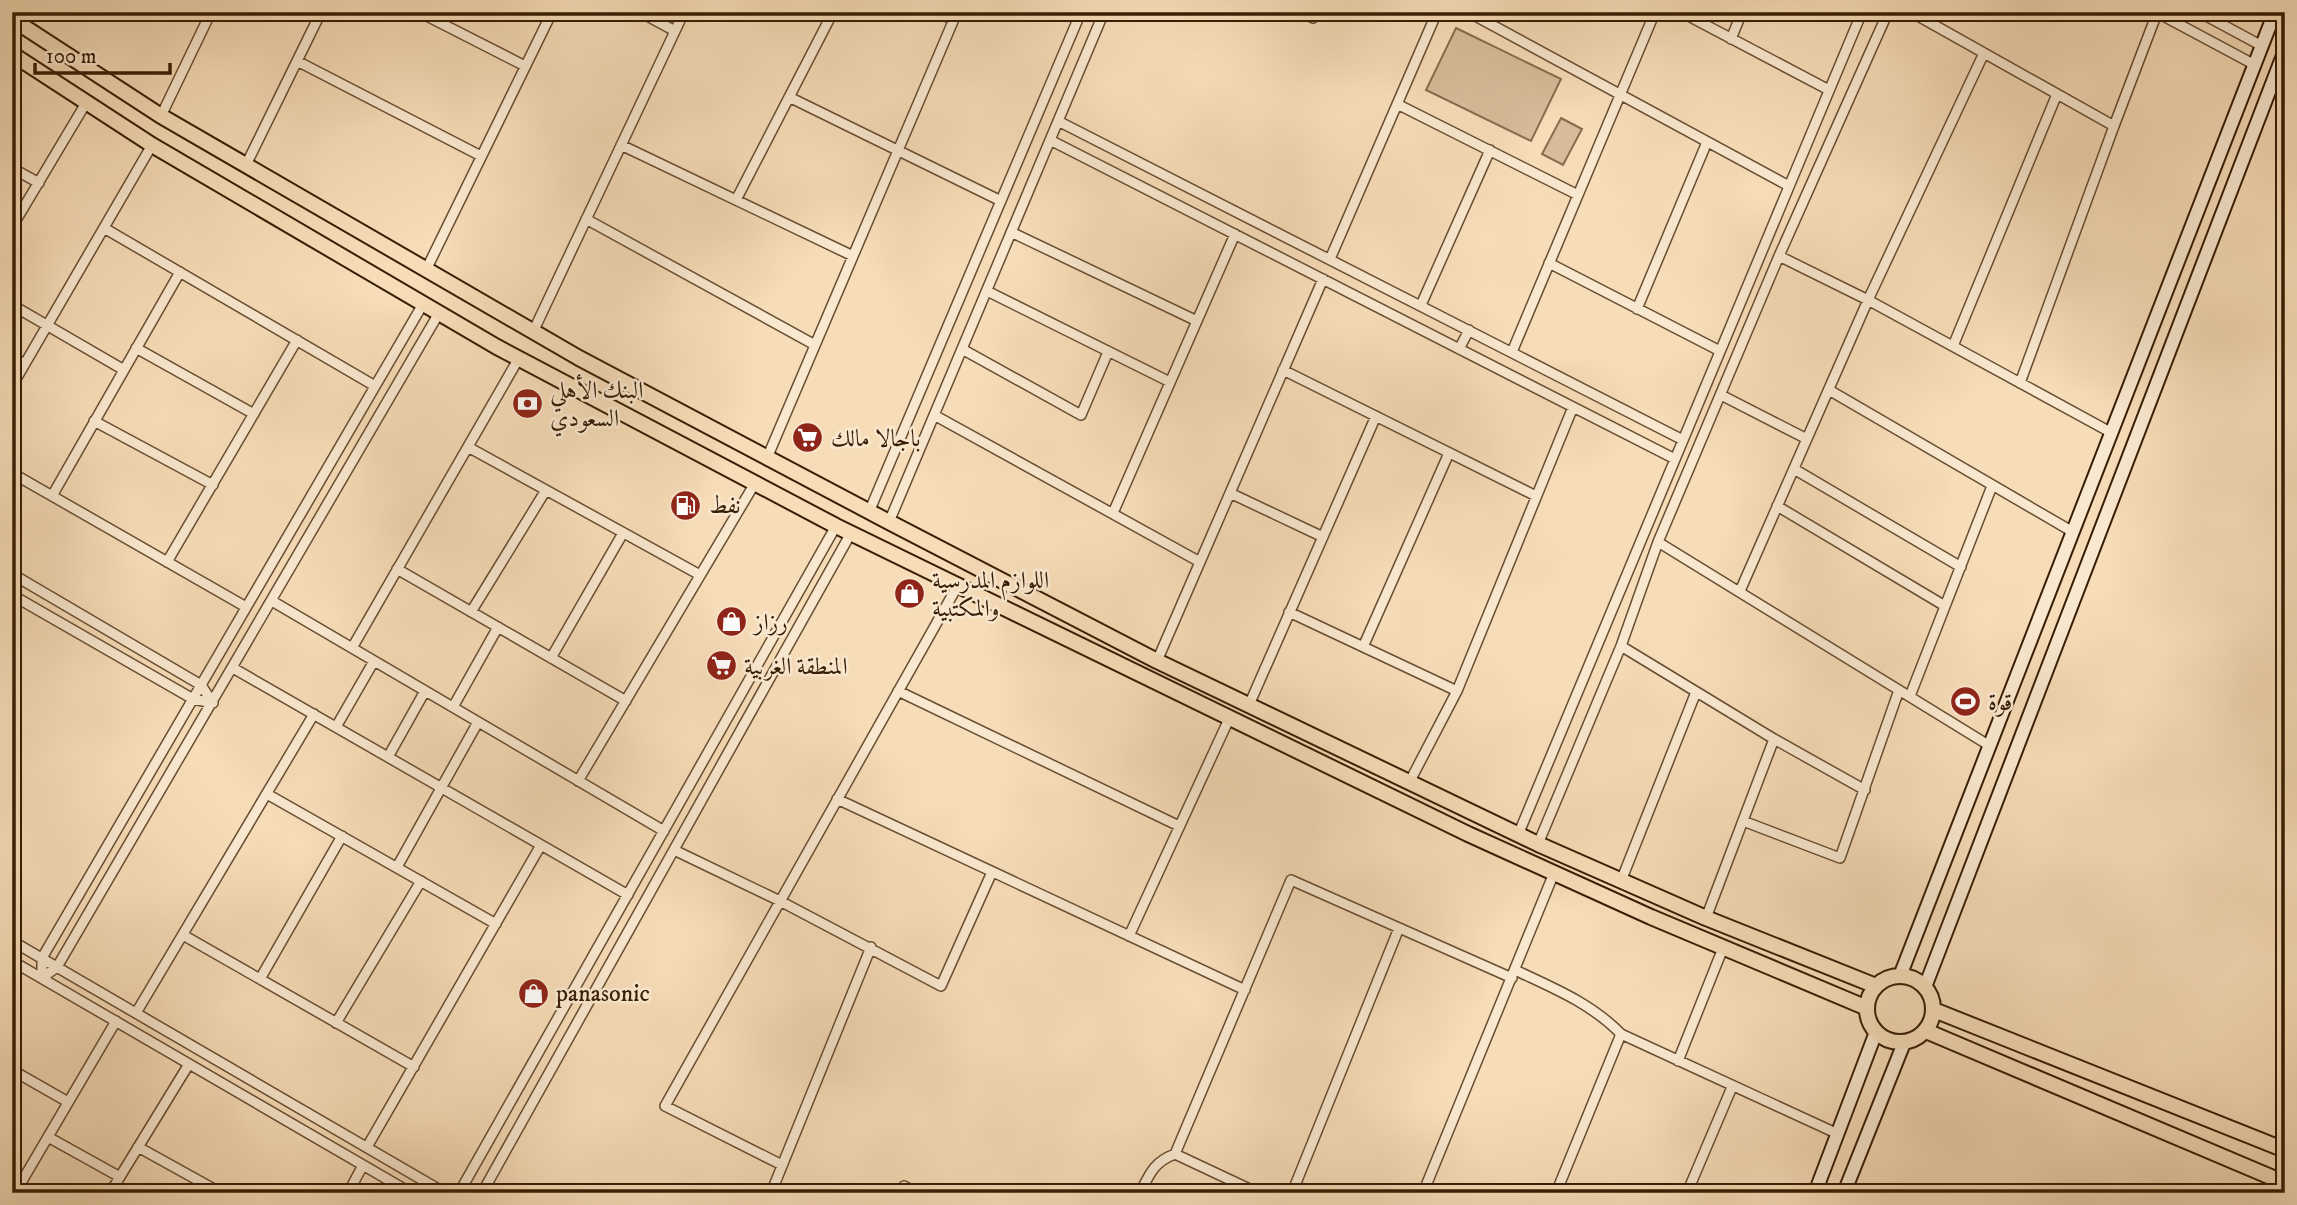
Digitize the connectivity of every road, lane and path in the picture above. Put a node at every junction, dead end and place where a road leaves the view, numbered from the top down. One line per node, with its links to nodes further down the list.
1 (211, 12): 41 (street)
2 (321, 12): 32 (street)
3 (419, 12): 34 (street)
4 (552, 12): 34 (street)
5 (640, 12): 26 (street)
6 (684, 12): 26 (street)
7 (833, 12): 38 (street)
8 (938, 12): 24 (street)
9 (1081, 12): 57 (street)
10 (1104, 12): 42 (street)
11 (1301, 12): 12 (street)
12 (1316, 12)
13 (1437, 12): 40 (street)
14 (1468, 12): 37 (street)
15 (1655, 12): 37 (street)
16 (1681, 12): 27 (street)
17 (1742, 12): 27 (street)
18 (1862, 12): 35 (street)
19 (1888, 12): 64 (street)
20 (1911, 12): 30 (street)
21 (2199, 12): 28 (street)
22 (2275, 12): 28 (main road)
23 (2156, 13): 33 (street); 43 (street)
24 (955, 16): 49 (street)
25 (12, 19): 41 (main road)
26 (675, 31): 47 (street)
27 (1731, 39): 35 (street)
28 (2262, 46): 33 (main road)
29 (2285, 50): 210 (main road)
30 (1984, 53): 36 (street); 71 (street)
31 (12, 54): 39 (main road)
32 (297, 61): 50 (street); 51 (street)
33 (2255, 65): 106 (main road)
34 (526, 66): 50 (street)
35 (1829, 90): 54 (street)
36 (2057, 94): 43 (street); 83 (street)
37 (1620, 95): 45 (street); 55 (street)
38 (789, 97): 49 (street); 56 (street)
39 (86, 103): 46 (main road); 53 (street)
40 (1397, 104): 48 (street); 65 (street)
41 (161, 116): 51 (main road)
42 (1058, 121): 44 (street); 65 (street)
43 (2114, 126): 96 (street)
44 (1050, 140): 61 (street); 62 (street)
45 (1707, 142): 54 (street); 75 (street)
46 (152, 145): 60 (street); 72 (main road)
47 (621, 145): 56 (street); 58 (street)
48 (1490, 150): 55 (street); 74 (street)
49 (897, 151): 57 (street); 63 (street)
50 (481, 156): 67 (street)
51 (246, 165): 67 (main road)
52 (12, 168): 53 (street)
53 (39, 183): 59 (street)
54 (1789, 186): 87 (street)
55 (1578, 195): 66 (street)
56 (736, 200): 63 (street)
57 (1001, 201): 123 (street)
58 (586, 219): 80 (street); 82 (street)
59 (12, 227)
60 (104, 228): 68 (street); 78 (street)
61 (1012, 232): 70 (street); 77 (street)
62 (1235, 234): 69 (street); 77 (street)
63 (853, 256): 82 (street)
64 (1779, 256): 71 (street); 100 (street)
65 (1330, 259): 74 (street)
66 (1549, 263): 75 (street); 89 (street)
67 (426, 270): 80 (main road)
68 (180, 272): 81 (street); 84 (street)
69 (1323, 279): 86 (street); 94 (street)
70 (986, 291): 85 (street); 88 (street)
71 (1868, 300): 83 (street); 99 (street)
72 (423, 304): 76 (main road); 98 (street)
73 (12, 305): 78 (street)
74 (1420, 305): 79 (street)
75 (1637, 309): 87 (street)
76 (439, 313): 91 (main road); 141 (street)
77 (1197, 321): 95 (street)
78 (48, 325): 92 (street); 93 (street)
79 (1469, 330): 86 (street); 89 (street)
80 (533, 332): 111 (main road)
81 (297, 340): 98 (street); 102 (street)
82 (815, 345): 111 (street)
83 (1953, 346): 96 (street)
84 (136, 348): 93 (street); 102 (street)
85 (962, 349): 88 (street); 103 (street)
86 (1459, 349): 101 (street)
87 (1720, 351): 108 (street)
88 (1108, 352): 95 (street)
89 (1512, 352): 108 (street)
90 (12, 357): 92 (street)
91 (519, 358): 109 (street); 115 (main road)
92 (25, 364): 97 (street)
93 (124, 370): 105 (street)
94 (1283, 370): 104 (street); 119 (street)
95 (1171, 382): 124 (street)
96 (2020, 383): 106 (street)
97 (12, 386)
98 (375, 386): 143 (street)
99 (1829, 390): 107 (street); 117 (street)
100 (1721, 395): 107 (street); 131 (street)
101 (1573, 407): 112 (street); 121 (street)
102 (254, 414): 116 (street)
103 (934, 415): 124 (street); 125 (street)
104 (1376, 416): 110 (street); 130 (street)
105 (94, 421): 116 (street); 120 (street)
106 (2112, 433): 129 (main road)
107 (1807, 439): 113 (street)
108 (1683, 440): 112 (street)
109 (468, 447): 118 (street); 135 (street)
110 (1449, 453): 121 (street); 148 (street)
111 (767, 458): 123 (main road)
112 (1675, 459): 182 (street)
113 (1794, 469): 122 (street); 134 (street)
114 (12, 473): 120 (street)
115 (755, 483): 126 (main road); 137 (street)
116 (213, 485): 132 (street)
117 (1992, 486): 129 (street); 134 (street)
118 (546, 490): 127 (street); 144 (street)
119 (1230, 493): 130 (street); 133 (street)
120 (52, 496): 132 (street)
121 (1536, 496): 158 (street)
122 (1777, 506): 139 (street); 142 (street)
123 (869, 512): 125 (main road)
124 (1113, 513): 133 (street)
125 (889, 522): 152 (main road)
126 (836, 526): 128 (main road); 181 (street)
127 (623, 533): 137 (street); 150 (street)
128 (851, 533): 138 (main road); 186 (street)
129 (2073, 533): 171 (main road)
130 (1323, 537): 145 (street)
131 (1658, 542): 139 (street); 147 (street)
132 (167, 562): 143 (street)
133 (1200, 562): 152 (street)
134 (1961, 567): 142 (street)
135 (397, 569): 144 (street); 149 (street)
136 (12, 574): 154 (street)
137 (700, 575): 162 (street)
138 (958, 585): 157 (street); 167 (main road)
139 (1740, 591): 155 (street)
140 (12, 596): 161 (street)
141 (272, 601): 149 (street); 153 (street)
142 (1945, 606): 160 (street)
143 (246, 607): 154 (street)
144 (471, 612): 146 (street)
145 (1289, 612): 148 (street); 164 (street)
146 (498, 627): 150 (street); 165 (street)
147 (1621, 646): 159 (street); 184 (street)
148 (1363, 647): 158 (street)
149 (352, 648): 151 (street)
150 (551, 658): 162 (street)
151 (374, 661): 156 (street); 169 (street)
152 (1157, 661): 164 (main road)
153 (233, 668): 163 (street); 166 (street)
154 (201, 685): 161 (street); 163 (street)
155 (1899, 690): 160 (street); 176 (street)
156 (425, 691): 165 (street); 172 (street)
157 (898, 691): 178 (street); 180 (street)
158 (1457, 691): 174 (street)
159 (1696, 692): 170 (street); 191 (street)
160 (1910, 696): 171 (street)
161 (193, 699): 163 (street); 202 (street)
162 (626, 701): 173 (street)
163 (214, 702): 204 (street)
164 (1249, 705): 174 (main road)
165 (453, 707): 168 (street)
166 (314, 714): 169 (street); 177 (street)
167 (1229, 719): 180 (street); 189 (main road)
168 (478, 722): 173 (street); 175 (street)
169 (336, 727): 172 (street)
170 (1774, 739): 176 (street); 179 (street)
171 (1990, 746): 206 (main road)
172 (388, 757): 175 (street)
173 (578, 781): 181 (street)
174 (1410, 781): 182 (main road)
175 (442, 788): 185 (street); 187 (street)
176 (1865, 790): 179 (street)
177 (267, 794): 183 (street); 197 (street)
178 (837, 799): 188 (street); 193 (street)
179 (1743, 821): 194 (street)
180 (1180, 825): 198 (street)
181 (664, 831): 192 (street)
182 (1518, 835): 184 (main road)
183 (342, 836): 187 (street); 208 (street)
184 (1538, 844): 191 (main road)
185 (541, 845): 192 (street); 195 (street)
186 (674, 850): 193 (street); 244 (street)
187 (397, 867): 190 (street)
188 (992, 872): 198 (street); 200 (street)
189 (1554, 873): 201 (main road); 205 (street)
190 (421, 881): 195 (street); 216 (street)
191 (1621, 881): 194 (main road)
192 (628, 895): 243 (street)
193 (780, 901): 200 (street); 234 (street)
194 (1706, 919): 209 (main road)
195 (496, 924): 223 (street)
196 (1399, 928): 205 (street); 211 (street); 250 (street)
197 (183, 934): 208 (street); 214 (street)
198 (1129, 936): 211 (street)
199 (12, 941): 202 (street)
200 (871, 947): 234 (street)
201 (1723, 948): 212 (main road); 221 (street)
202 (42, 958): 204 (street); 207 (street)
203 (12, 961): 207 (street)
204 (57, 967): 207 (street); 214 (street)
205 (1514, 974): 219 (street); 251 (street)
206 (1900, 976): 209 (main road); 210 (main road)
207 (42, 978): 215 (street)
208 (260, 979): 216 (street)
209 (1876, 986): 212 (main road)
210 (1925, 987): 213 (main road)
211 (1245, 990): 232 (street)
212 (1867, 1008): 218 (main road)
213 (1934, 1010): 217 (main road); 231 (main road)
214 (136, 1013): 230 (street)
215 (116, 1021): 222 (street); 226 (street)
216 (336, 1023): 223 (street)
217 (1926, 1031): 220 (main road); 236 (main road)
218 (1875, 1032): 220 (main road); 227 (main road)
219 (1621, 1034): 221 (street); 252 (street)
220 (1904, 1043): 255 (main road)
221 (1678, 1061): 225 (street)
222 (189, 1064): 229 (street); 233 (street)
223 (414, 1067): 230 (street)
224 (12, 1070): 226 (street)
225 (1732, 1087): 227 (street); 253 (street)
226 (68, 1102): 228 (street)
227 (1838, 1135): 254 (main road)
228 (48, 1137): 235 (street); 238 (street)
229 (138, 1147): 235 (street); 237 (street)
230 (367, 1147): 242 (street)
231 (2285, 1150)
232 (1175, 1154): 248 (street); 249 (street)
233 (363, 1165): 240 (street); 241 (street)
234 (782, 1165): 245 (street)
235 (120, 1177): 239 (street)
236 (2285, 1182)
237 (214, 1191)
238 (15, 1193)
239 (110, 1193)
240 (348, 1193)
241 (411, 1193)
242 (445, 1193)
243 (459, 1193)
244 (482, 1193)
245 (771, 1193)
246 (901, 1193): 247 (street)
247 (918, 1193)
248 (1140, 1193)
249 (1258, 1193)
250 (1292, 1193)
251 (1423, 1193)
252 (1556, 1193)
253 (1688, 1193)
254 (1815, 1193)
255 (1844, 1193)

